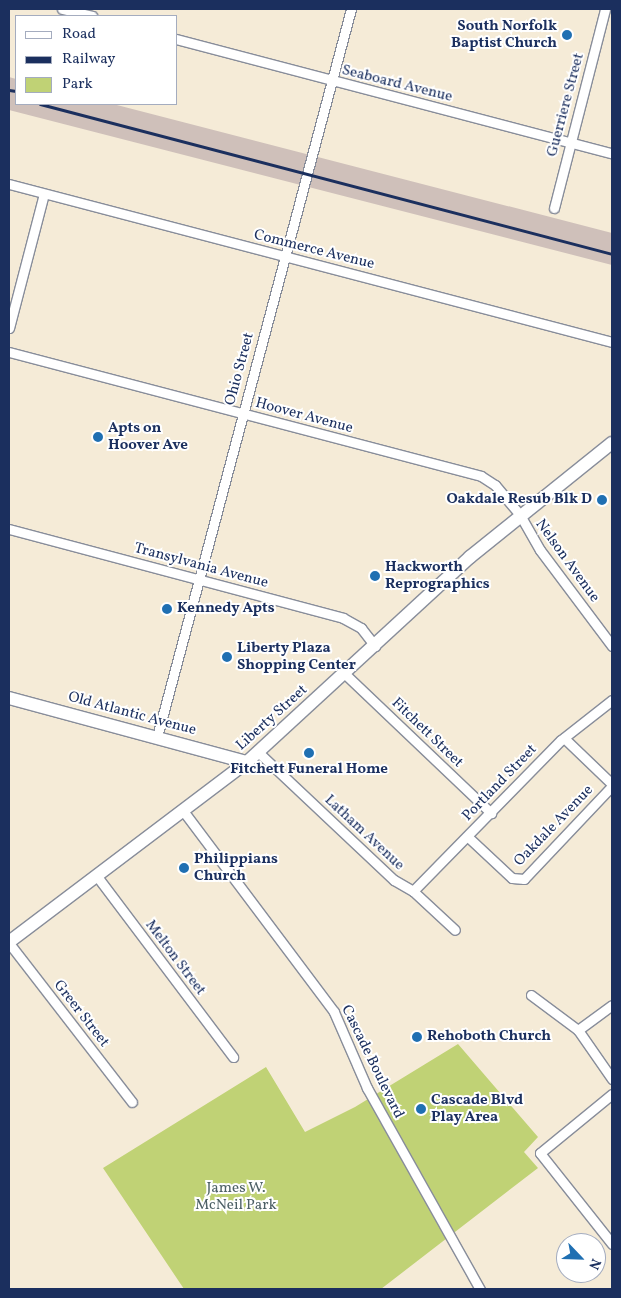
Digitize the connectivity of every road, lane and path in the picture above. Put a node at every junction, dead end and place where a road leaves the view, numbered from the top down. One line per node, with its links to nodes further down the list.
1 (62, 9): 4 (street)
2 (351, 9): 6 (street, Ohio Street)
3 (605, 9): 7 (street, Guerriere Street)
4 (87, 15)
5 (178, 40): 6 (street, Seaboard Avenue)
6 (332, 81): 7 (street, Seaboard Avenue); 12 (street, Ohio Street)
7 (571, 142): 8 (street, Seaboard Avenue); 11 (street, Guerriere Street)
8 (612, 153)
9 (9, 184): 10 (street, Commerce Avenue)
10 (44, 194): 12 (street, Commerce Avenue); 13 (street)
11 (554, 208)
12 (284, 256): 14 (street, Commerce Avenue); 16 (street, Ohio Street)
13 (9, 328)
14 (612, 342)
15 (9, 352): 16 (street, Hoover Avenue)
16 (242, 414): 18 (street, Hoover Avenue); 20 (street, Ohio Street)
17 (611, 447): 18 (main road, Liberty Street)
18 (520, 514): 21 (main road, Liberty Street); 22 (street, Nelson Avenue)
19 (9, 529): 20 (street, Transylvania Avenue)
20 (199, 579): 21 (street, Transylvania Avenue); 26 (street, Ohio Street)
21 (375, 646): 23 (main road, Liberty Street)
22 (612, 646)
23 (345, 674): 28 (main road, Liberty Street); 32 (street, Fitchett Street)
24 (9, 698): 26 (main road, Old Atlantic Avenue)
25 (612, 700): 27 (street, Portland Street)
26 (157, 737): 29 (main road, Old Atlantic Avenue)
27 (564, 738): 30 (street, Oakdale Avenue); 32 (street, Portland Street)
28 (258, 752): 29 (main road, Liberty Street); 35 (street, Latham Avenue)
29 (247, 762): 31 (main road, Liberty Street)
30 (612, 784): 33 (street, Oakdale Avenue)
31 (184, 812): 34 (main road, Liberty Street); 46 (street, Cascade Boulevard)
32 (491, 812): 33 (street, Portland Street)
33 (468, 836): 35 (street, Portland Street)
34 (96, 875): 37 (main road, Liberty Street); 41 (street, Melton Street)
35 (413, 891): 36 (street, Latham Avenue)
36 (455, 930)
37 (9, 942): 44 (street, Greer Street)
38 (531, 995): 40 (street)
39 (612, 1005): 40 (street)
40 (578, 1030): 42 (street)
41 (233, 1057)
42 (612, 1079)
43 (612, 1094): 45 (street)
44 (132, 1102)
45 (612, 1244)
46 (480, 1289)

